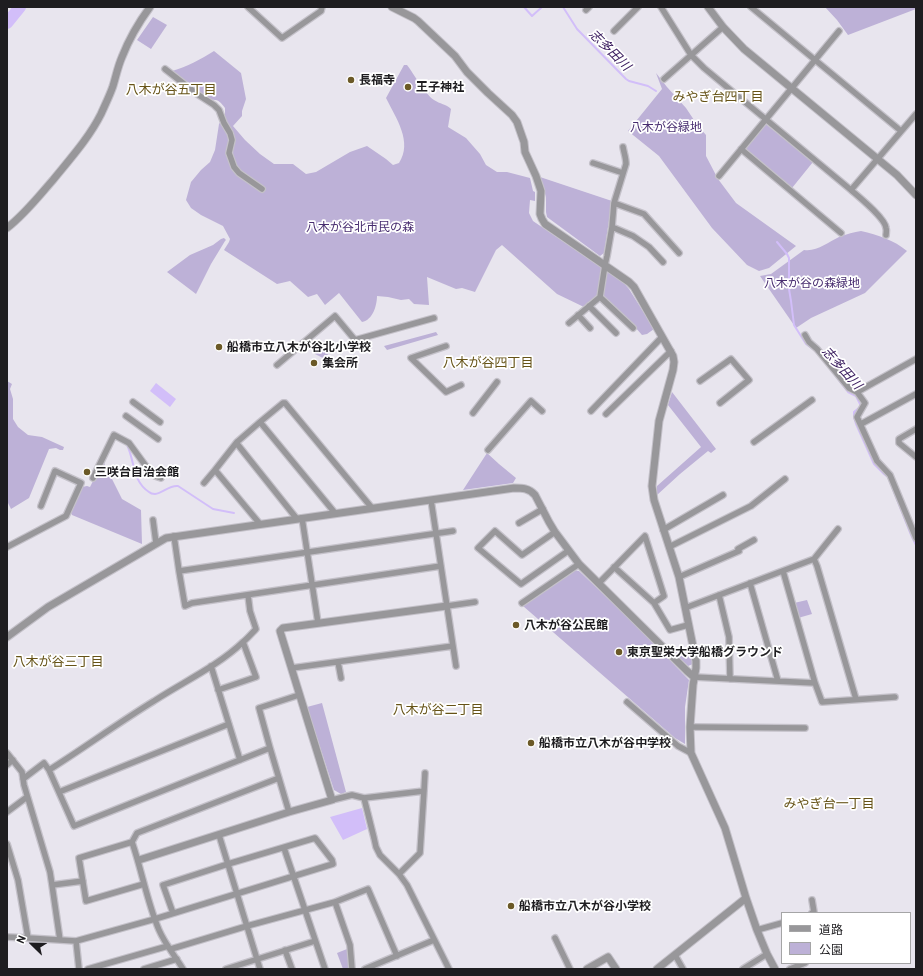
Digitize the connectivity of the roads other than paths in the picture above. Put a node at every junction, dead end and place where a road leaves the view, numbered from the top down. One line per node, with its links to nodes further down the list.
1 (150, 7): 31 (street)
2 (248, 7): 3 (street)
3 (322, 7)
4 (392, 7): 36 (street)
5 (638, 7): 10 (street)
6 (661, 7): 12 (street)
7 (708, 7): 9 (street)
8 (751, 7): 13 (street)
9 (723, 27): 12 (street); 16 (street)
10 (614, 31)
11 (838, 31): 13 (street)
12 (691, 55): 15 (street); 18 (street)
13 (814, 61): 16 (street); 19 (street)
14 (166, 69): 26 (street)
15 (664, 79)
16 (792, 88): 18 (street); 22 (street)
17 (916, 114): 19 (street)
18 (765, 119): 21 (street); 27 (street)
19 (901, 131): 22 (street)
20 (623, 147): 24 (street)
21 (741, 149): 25 (street); 32 (street)
22 (877, 159): 27 (street); 28 (street)
23 (593, 163): 24 (street)
24 (623, 173): 29 (street)
25 (719, 176)
26 (262, 189)
27 (851, 190): 33 (street)
28 (916, 195)
29 (614, 203): 30 (street); 34 (street)
30 (612, 227): 35 (street); 36 (street)
31 (7, 228)
32 (841, 233)
33 (886, 235)
34 (679, 253)
35 (663, 262)
36 (605, 265): 37 (street); 46 (street)
37 (600, 297): 38 (street); 43 (street)
38 (589, 306): 39 (street); 44 (street)
39 (578, 315): 41 (street); 42 (street)
40 (434, 318): 50 (street)
41 (569, 323)
42 (590, 328)
43 (633, 328)
44 (616, 333)
45 (805, 335): 54 (street)
46 (662, 337): 48 (street); 60 (street)
47 (446, 346): 53 (street)
48 (671, 351): 62 (street); 89 (street)
49 (916, 359): 54 (street)
50 (277, 365)
51 (700, 381): 58 (street)
52 (497, 382): 61 (street)
53 (461, 385)
54 (857, 392): 66 (street)
55 (916, 394): 66 (street)
56 (812, 400): 70 (street)
57 (133, 402): 64 (street)
58 (720, 403)
59 (542, 411): 71 (street)
60 (591, 411)
61 (473, 413)
62 (606, 414)
63 (126, 416): 68 (street)
64 (160, 422)
65 (260, 422): 69 (street); 81 (street); 83 (street)
66 (861, 424): 94 (street)
67 (916, 429): 72 (street)
68 (158, 439)
69 (237, 442): 73 (street); 84 (street)
70 (754, 442)
71 (488, 450)
72 (916, 458)
73 (215, 470): 77 (street); 87 (street)
74 (93, 478): 75 (street)
75 (161, 478)
76 (786, 479): 97 (street)
77 (204, 483)
78 (723, 495): 89 (street)
79 (432, 500): 81 (street); 82 (street); 92 (street)
80 (41, 506): 98 (street)
81 (372, 508): 83 (street)
82 (543, 509): 86 (street); 91 (street)
83 (335, 514): 84 (street)
84 (300, 518): 87 (street); 100 (street)
85 (153, 520): 96 (street)
86 (518, 523)
87 (260, 524): 93 (street)
88 (838, 529): 101 (street)
89 (663, 530): 97 (street)
90 (453, 531): 92 (street)
91 (555, 532): 99 (street); 99 (street)
92 (436, 533): 100 (street); 103 (street)
93 (174, 536): 96 (street); 105 (street)
94 (916, 538)
95 (754, 540): 107 (street)
96 (156, 543): 120 (street)
97 (669, 547): 107 (street)
98 (8, 549)
99 (568, 550): 102 (street)
100 (308, 552): 105 (street); 110 (street)
101 (814, 559): 106 (street); 135 (street)
102 (579, 564): 108 (street); 114 (street)
103 (441, 566): 110 (street); 116 (street)
104 (614, 567): 108 (street); 115 (street); 115 (street)
105 (179, 571): 111 (street)
106 (783, 571): 109 (street); 131 (street)
107 (679, 577): 117 (street)
108 (599, 583): 127 (street)
109 (750, 583): 112 (street); 130 (street)
110 (313, 586): 111 (street); 118 (street)
111 (248, 595): 121 (street)
112 (719, 595): 117 (street); 129 (street)
113 (475, 602): 116 (street)
114 (522, 602)
115 (654, 604): 119 (street)
116 (447, 606): 118 (street); 122 (street)
117 (686, 608): 119 (street)
118 (318, 623): 126 (street)
119 (688, 625): 127 (street)
120 (7, 637)
121 (243, 642): 124 (street); 132 (street)
122 (453, 646): 123 (street); 125 (street)
123 (338, 662): 126 (street); 128 (street)
124 (210, 666): 132 (street); 146 (street)
125 (456, 666)
126 (292, 668): 133 (street)
127 (694, 677): 129 (street); 138 (street)
128 (341, 678)
129 (730, 679): 130 (street)
130 (778, 681): 131 (street)
131 (815, 683): 135 (street)
132 (218, 690): 137 (street)
133 (300, 695): 140 (street); 154 (street)
134 (895, 697): 135 (street)
135 (856, 699)
136 (627, 702): 142 (street)
137 (229, 724): 144 (street); 151 (street)
138 (690, 727): 139 (street); 142 (street)
139 (805, 728)
140 (270, 748): 144 (street); 148 (street)
141 (7, 753): 143 (street)
142 (691, 753): 169 (street)
143 (13, 760): 145 (street); 149 (street)
144 (240, 760): 151 (street)
145 (7, 765)
146 (49, 770): 149 (street); 151 (street)
147 (425, 773): 150 (street)
148 (279, 778): 156 (street); 158 (street)
149 (23, 779): 152 (street)
150 (424, 791): 153 (street); 163 (street)
151 (59, 792)
152 (27, 797): 155 (street); 167 (street)
153 (364, 798): 154 (street); 163 (street)
154 (332, 800): 156 (street)
155 (7, 812)
156 (289, 812): 157 (street)
157 (219, 835): 161 (street); 162 (street)
158 (132, 842): 161 (street); 165 (street)
159 (7, 844): 180 (street)
160 (284, 848): 162 (street); 164 (street); 164 (street)
161 (139, 860): 166 (street)
162 (228, 864): 168 (street); 174 (street)
163 (399, 874): 183 (street)
164 (293, 876): 168 (street); 172 (street)
165 (83, 881): 166 (street); 167 (street)
166 (144, 884): 175 (street)
167 (52, 885): 182 (street)
168 (237, 893): 174 (street); 177 (street)
169 (746, 898): 178 (street); 189 (street)
170 (812, 900): 173 (street)
171 (335, 902): 172 (street); 190 (street); 202 (street)
172 (304, 910): 177 (street); 185 (street)
173 (814, 912)
174 (173, 913): 175 (street)
175 (155, 919): 184 (street); 186 (street)
176 (781, 923): 178 (street)
177 (247, 926): 186 (street); 192 (street)
178 (757, 930): 188 (street)
179 (7, 937): 180 (street)
180 (28, 938): 182 (street)
181 (555, 938): 205 (street)
182 (60, 940): 184 (street)
183 (434, 940): 190 (street); 204 (street)
184 (76, 941): 194 (street)
185 (315, 941): 187 (street); 201 (street)
186 (169, 948): 191 (street); 195 (street)
187 (285, 950): 192 (street); 200 (street)
188 (767, 954): 210 (street); 211 (street)
189 (674, 955): 208 (street); 209 (street)
190 (397, 956): 203 (street)
191 (177, 959): 196 (street); 197 (street)
192 (257, 959): 198 (street); 199 (street)
193 (802, 964): 212 (street)
194 (79, 969)
195 (88, 969)
196 (144, 969)
197 (183, 969)
198 (228, 969)
199 (260, 969)
200 (292, 969)
201 (325, 969)
202 (352, 969)
203 (365, 969)
204 (449, 969)
205 (570, 969)
206 (587, 969): 207 (street)
207 (616, 969)
208 (657, 969)
209 (683, 969)
210 (744, 969)
211 (775, 969)
212 (790, 969)

